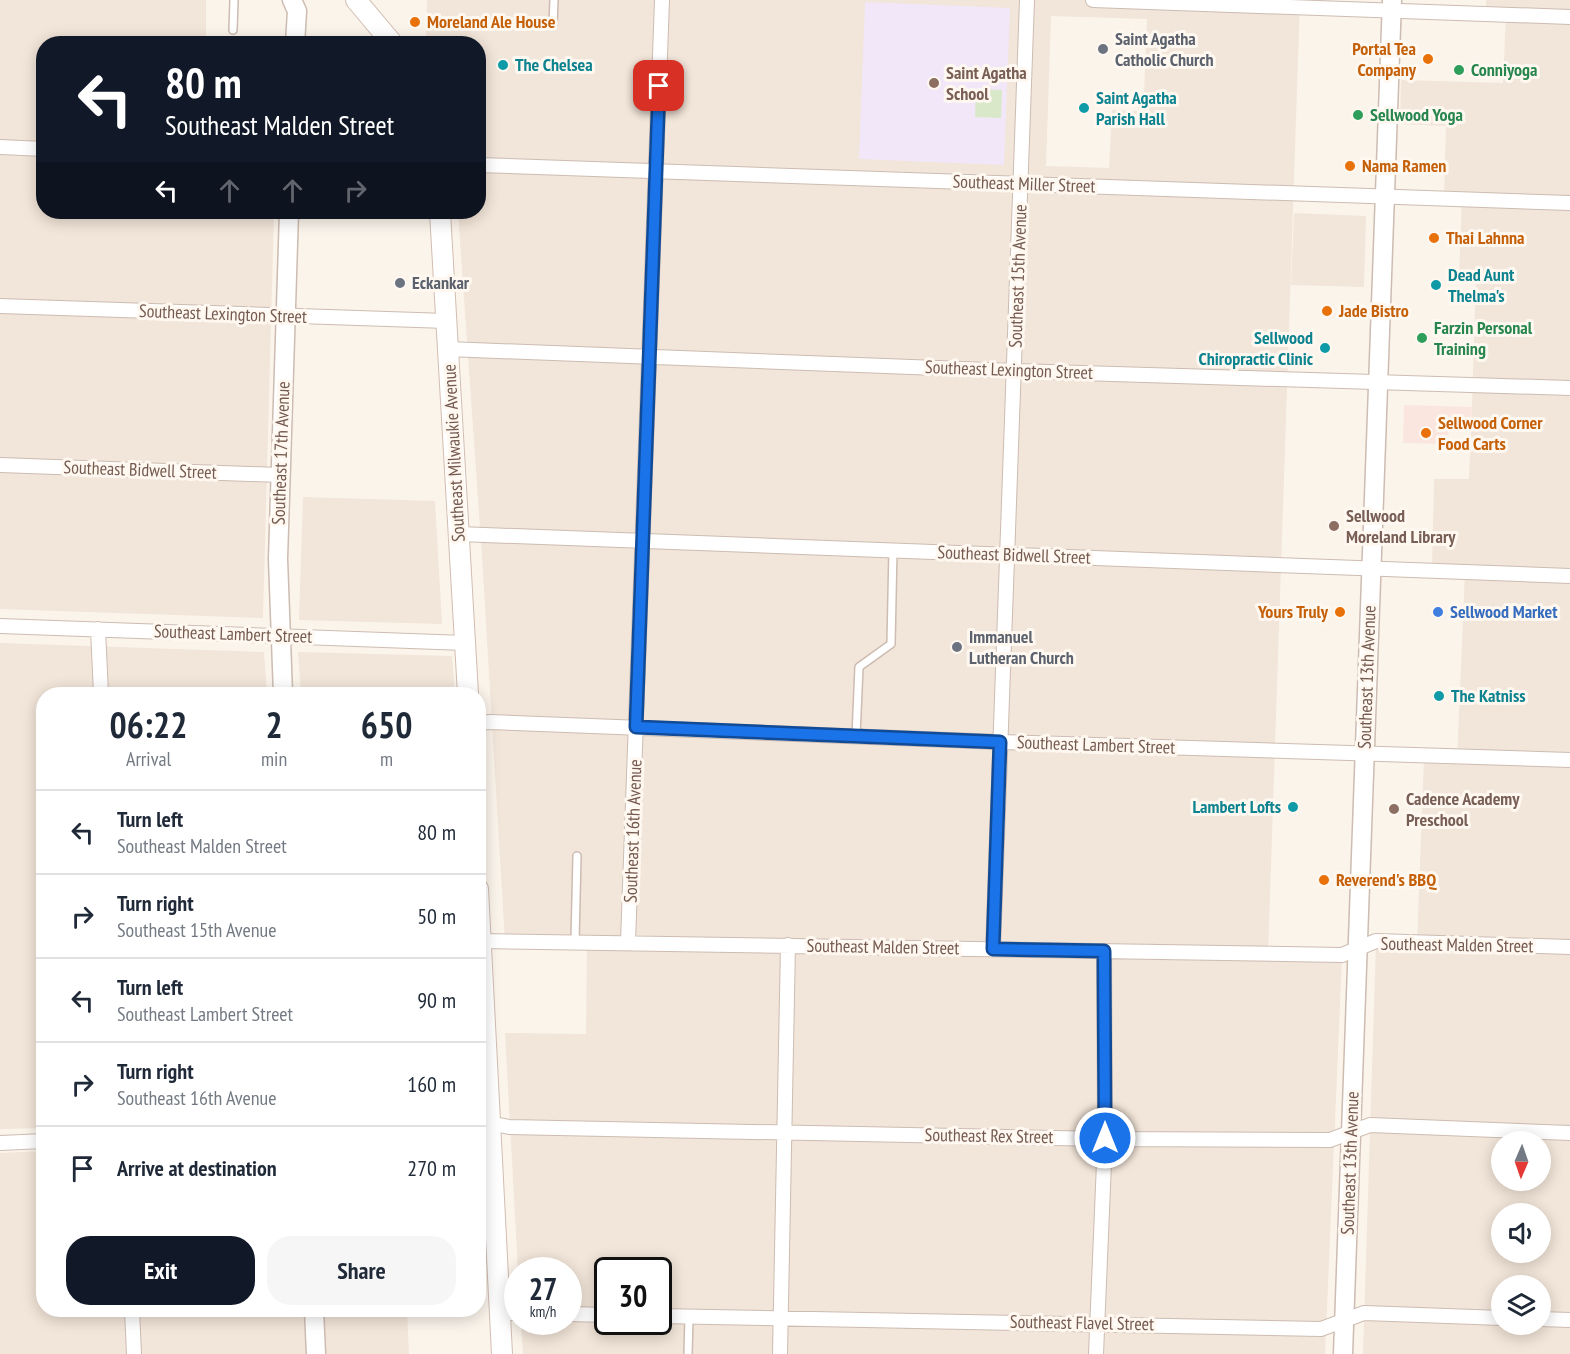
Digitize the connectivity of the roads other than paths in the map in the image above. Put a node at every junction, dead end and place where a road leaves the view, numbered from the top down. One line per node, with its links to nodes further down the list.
1 (234, 0): 11 (lane)
2 (356, 0): 13 (main road)
3 (554, 0): 10 (lane)
4 (662, 0): 17 (street, Southeast 16th Avenue)
5 (1028, 0): 18 (street, Southeast 15th Avenue)
6 (1093, 0): 8 (street)
7 (297, 4): 12 (street)
8 (1391, 5): 9 (street); 19 (street, Southeast 13th Avenue)
9 (1570, 17)
10 (553, 25)
11 (233, 30)
12 (295, 36)
13 (386, 36)
14 (0, 147): 15 (street)
15 (36, 149)
16 (486, 165): 17 (street, Southeast Miller Street)
17 (656, 171): 18 (street, Southeast Miller Street); 27 (street, Southeast 16th Avenue)
18 (1020, 184): 19 (street, Southeast Miller Street); 28 (street, Southeast 15th Avenue)
19 (1384, 196): 20 (street, Southeast Miller Street); 29 (street, Southeast 13th Avenue)
20 (1570, 203)
21 (289, 219): 24 (street, Southeast 17th Avenue)
22 (440, 219): 25 (main road, Southeast Milwaukie Avenue)
23 (0, 306): 24 (street, Southeast Lexington Street)
24 (286, 316): 25 (street, Southeast Lexington Street); 32 (street, Southeast 17th Avenue)
25 (447, 321): 26 (main road, Southeast Milwaukie Avenue)
26 (448, 349): 27 (street, Southeast Lexington Street); 33 (main road, Southeast Milwaukie Avenue)
27 (650, 356): 28 (street, Southeast Lexington Street); 34 (street, Southeast 16th Avenue)
28 (1015, 370): 29 (street, Southeast Lexington Street); 36 (street, Southeast 15th Avenue)
29 (1378, 381): 30 (street, Southeast Lexington Street); 37 (street, Southeast 13th Avenue)
30 (1570, 388)
31 (0, 465): 32 (street, Southeast Bidwell Street)
32 (279, 475): 41 (street, Southeast 17th Avenue)
33 (459, 534): 34 (street, Southeast Bidwell Street); 42 (main road, Southeast Milwaukie Avenue)
34 (643, 540): 35 (street, Southeast Bidwell Street); 47 (street, Southeast 16th Avenue)
35 (893, 550): 36 (street, Southeast Bidwell Street); 48 (lane)
36 (1007, 555): 37 (street, Southeast Bidwell Street); 49 (street, Southeast 15th Avenue)
37 (1372, 567): 38 (street, Southeast Bidwell Street); 50 (street, Southeast 13th Avenue)
38 (1570, 576)
39 (0, 626): 40 (street, Southeast Lambert Street)
40 (98, 629): 41 (street, Southeast Lambert Street); 43 (street)
41 (280, 636): 42 (street, Southeast Lambert Street); 44 (street, Southeast 17th Avenue)
42 (465, 643): 45 (main road, Southeast Milwaukie Avenue)
43 (101, 687)
44 (283, 687)
45 (468, 687)
46 (486, 722): 47 (street, Southeast Lambert Street)
47 (636, 727): 48 (street, Southeast Lambert Street); 55 (street, Southeast 16th Avenue)
48 (856, 736): 49 (street, Southeast Lambert Street)
49 (1000, 742): 50 (street, Southeast Lambert Street); 58 (street, Southeast 15th Avenue)
50 (1364, 753): 51 (street, Southeast Lambert Street); 59 (street, Southeast 13th Avenue)
51 (1570, 760)
52 (577, 856): 54 (lane)
53 (486, 941): 54 (street, Southeast Malden Street)
54 (575, 941): 55 (street, Southeast Malden Street)
55 (628, 942): 56 (street, Southeast Malden Street)
56 (788, 945): 58 (street, Southeast Malden Street); 63 (street)
57 (1570, 947): 59 (street, Southeast Malden Street)
58 (993, 949): 60 (street, Southeast Malden Street)
59 (1357, 949): 60 (street, Southeast Malden Street); 64 (street, Southeast 13th Avenue)
60 (1104, 951): 66 (street)
61 (486, 1122): 63 (street, Southeast Rex Street)
62 (486, 1130): 69 (main road)
63 (785, 1131): 66 (street, Southeast Rex Street); 75 (street)
64 (1351, 1132): 65 (street, Southeast Rex Street); 66 (street, Southeast Rex Street); 78 (street, Southeast 13th Avenue)
65 (1570, 1133)
66 (1105, 1138): 79 (street)
67 (36, 1141): 68 (street)
68 (0, 1143)
69 (504, 1273)
70 (672, 1316): 73 (street, Southeast Flavel Street)
71 (132, 1317): 81 (street)
72 (314, 1317): 82 (street)
73 (689, 1317): 75 (street, Southeast Flavel Street); 84 (lane)
74 (1491, 1317): 78 (street, Southeast Flavel Street)
75 (780, 1318): 79 (street, Southeast Flavel Street); 85 (street)
76 (1551, 1319): 77 (street)
77 (1570, 1320)
78 (1344, 1321): 79 (street, Southeast Flavel Street); 87 (street, Southeast 13th Avenue)
79 (1097, 1323): 86 (street)
80 (505, 1335): 83 (main road)
81 (134, 1354)
82 (316, 1354)
83 (502, 1354)
84 (688, 1354)
85 (780, 1354)
86 (1096, 1354)
87 (1343, 1354)

